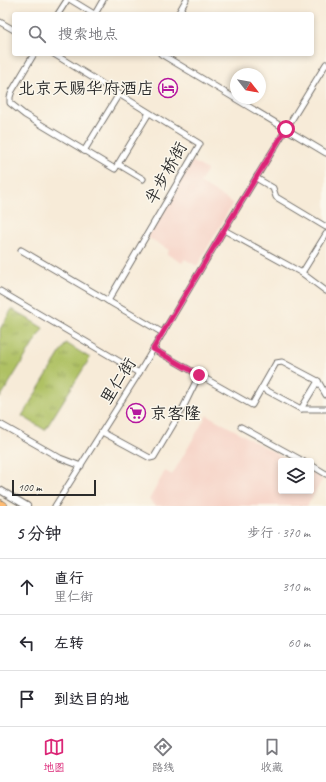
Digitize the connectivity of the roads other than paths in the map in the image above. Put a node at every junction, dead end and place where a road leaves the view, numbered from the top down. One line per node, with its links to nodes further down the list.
1 (67, 0): 5 (street)
2 (71, 0): 6 (street)
3 (103, 0): 7 (street)
4 (186, 0): 8 (street)
5 (59, 12)
6 (92, 12)
7 (96, 12)
8 (179, 12)
9 (0, 22): 10 (street)
10 (12, 29)
11 (33, 56): 18 (street)
12 (57, 56): 15 (street, 半步桥街)
13 (164, 56): 17 (street)
14 (326, 64): 17 (street, 里仁街)
15 (119, 94): 16 (street, 半步桥街); 18 (street)
16 (149, 113): 20 (street); 30 (street, 半步桥街)
17 (286, 129): 19 (street); 21 (street, 里仁街)
18 (84, 151): 20 (street)
19 (326, 153)
20 (118, 164): 22 (street)
21 (256, 178): 23 (street); 24 (street, 里仁街)
22 (143, 179)
23 (326, 227)
24 (224, 230): 27 (street); 31 (street, 里仁街)
25 (326, 234): 27 (street)
26 (21, 250): 30 (street)
27 (302, 273): 28 (street)
28 (326, 290)
29 (0, 291): 33 (street)
30 (108, 301): 31 (street)
31 (163, 333): 32 (street, 里仁街)
32 (153, 349): 33 (street, 里仁街); 34 (street)
33 (139, 373): 42 (street, 里仁街)
34 (199, 375): 36 (street); 42 (street)
35 (318, 381): 36 (street); 37 (street); 38 (street)
36 (262, 388): 38 (street)
37 (326, 395)
38 (301, 409): 39 (street)
39 (326, 409)
40 (0, 424): 44 (street)
41 (241, 427): 43 (street)
42 (102, 432): 44 (street, 里仁街)
43 (298, 458)
44 (81, 466): 51 (street, 里仁街)
45 (314, 467): 46 (street)
46 (326, 474)
47 (0, 490): 50 (street)
48 (0, 504): 49 (main road)
49 (3, 506)
50 (27, 506)
51 (55, 506)

